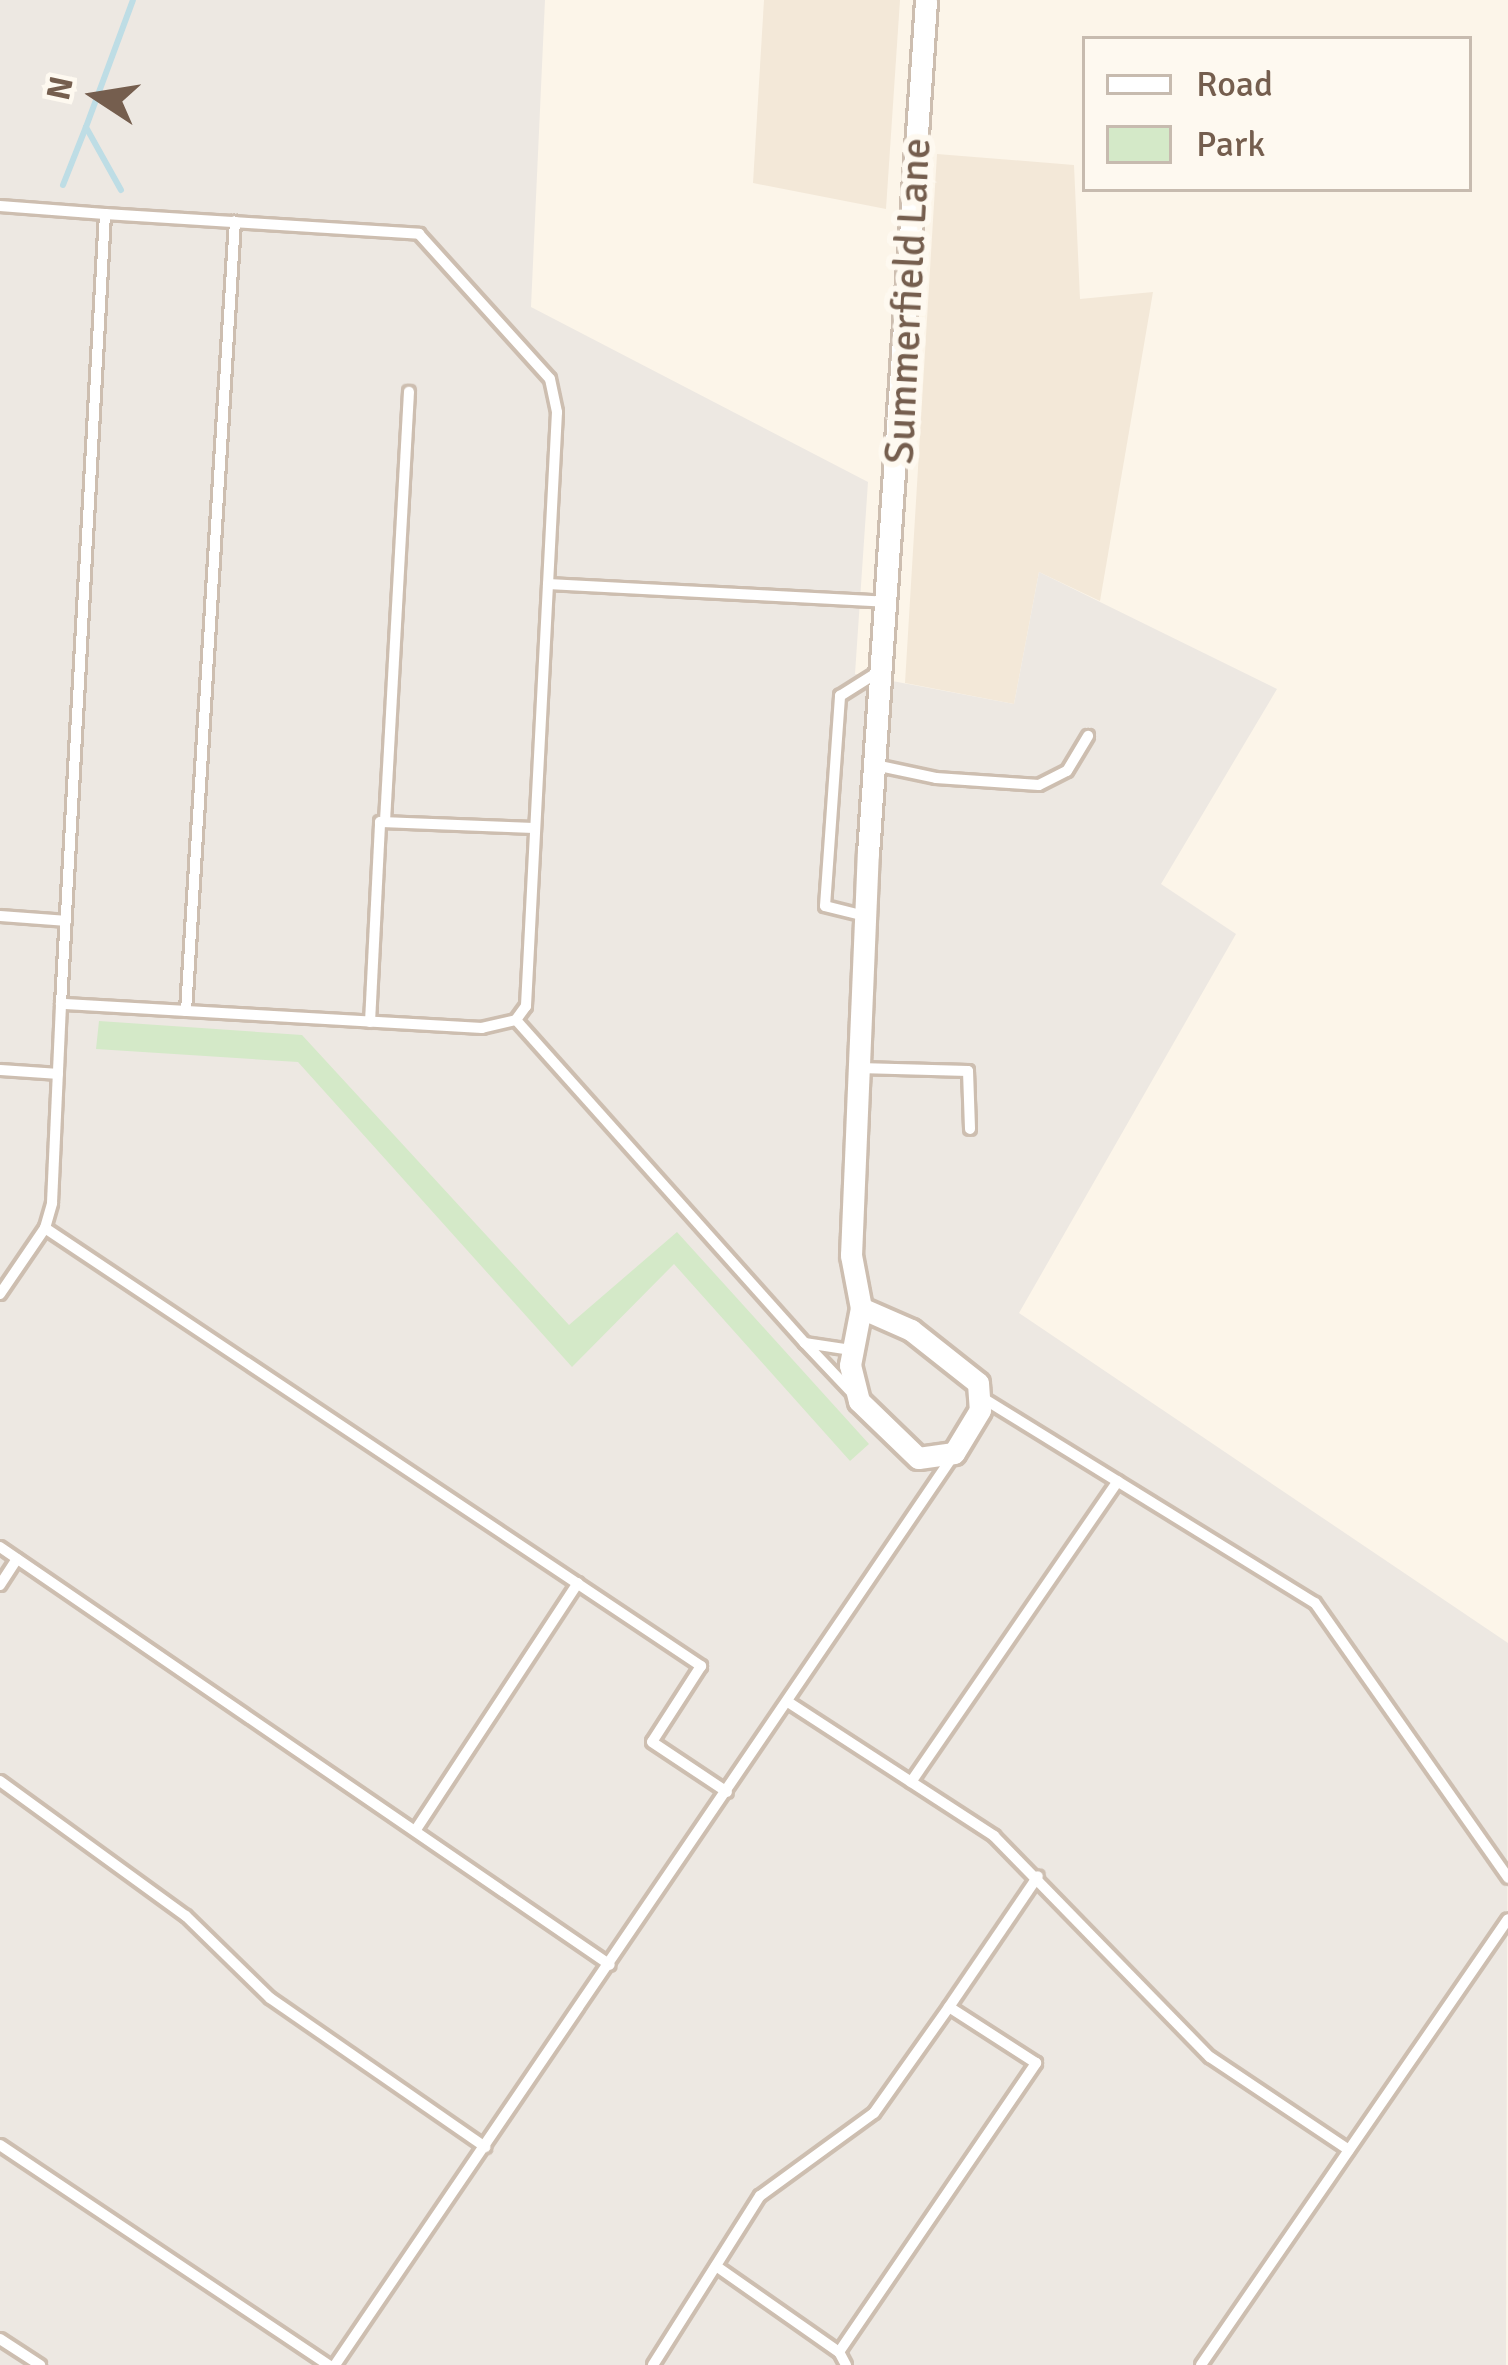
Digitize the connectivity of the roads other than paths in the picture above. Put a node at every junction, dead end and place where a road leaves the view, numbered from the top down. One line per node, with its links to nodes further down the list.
1 (926, 0): 7 (street, Summerfield Lane)
2 (0, 206): 3 (lane)
3 (105, 214): 4 (lane); 15 (lane)
4 (236, 222): 6 (lane); 17 (lane)
5 (409, 392): 11 (lane)
6 (548, 584): 7 (lane); 12 (lane)
7 (888, 602): 8 (street, Summerfield Lane)
8 (882, 670): 10 (street, Summerfield Lane); 14 (lane)
9 (1088, 736): 10 (lane)
10 (875, 764): 14 (street, Summerfield Lane)
11 (386, 821): 12 (lane); 19 (lane)
12 (535, 828): 18 (lane)
13 (0, 916): 15 (lane)
14 (865, 916): 20 (street, Summerfield Lane)
15 (66, 921): 16 (lane)
16 (61, 1004): 17 (lane); 22 (lane)
17 (186, 1011): 19 (lane)
18 (516, 1020): 19 (lane); 27 (lane)
19 (370, 1022)
20 (859, 1068): 23 (lane); 26 (street, Summerfield Lane)
21 (0, 1070): 22 (lane)
22 (58, 1074): 24 (lane)
23 (970, 1129)
24 (45, 1228): 25 (lane); 37 (lane)
25 (0, 1294)
26 (861, 1308): 28 (street); 29 (street)
27 (805, 1343): 28 (lane); 30 (lane)
28 (851, 1350): 30 (street)
29 (980, 1396): 32 (street); 33 (lane)
30 (859, 1401): 31 (street)
31 (894, 1443): 32 (street); 34 (lane)
32 (955, 1453): 34 (lane)
33 (1118, 1481): 41 (lane); 45 (lane)
34 (918, 1511): 39 (lane)
35 (0, 1547): 36 (lane)
36 (17, 1559): 38 (lane); 43 (lane)
37 (578, 1582): 42 (lane); 43 (lane)
38 (0, 1585)
39 (788, 1702): 41 (lane); 42 (lane)
40 (0, 1781): 50 (lane)
41 (910, 1782): 44 (lane)
42 (727, 1792): 47 (lane)
43 (417, 1828): 47 (lane)
44 (1038, 1876): 48 (lane); 51 (lane)
45 (1508, 1878)
46 (1508, 1919): 51 (lane)
47 (610, 1965): 50 (lane)
48 (949, 2007): 52 (lane); 54 (lane)
49 (0, 2145): 55 (lane)
50 (485, 2147): 57 (lane)
51 (1349, 2150): 60 (lane)
52 (716, 2266): 54 (lane); 58 (lane)
53 (0, 2338): 56 (lane)
54 (839, 2352): 59 (lane)
55 (310, 2360): 57 (lane)
56 (40, 2365)
57 (332, 2365)
58 (653, 2365)
59 (846, 2365)
60 (1201, 2365)

